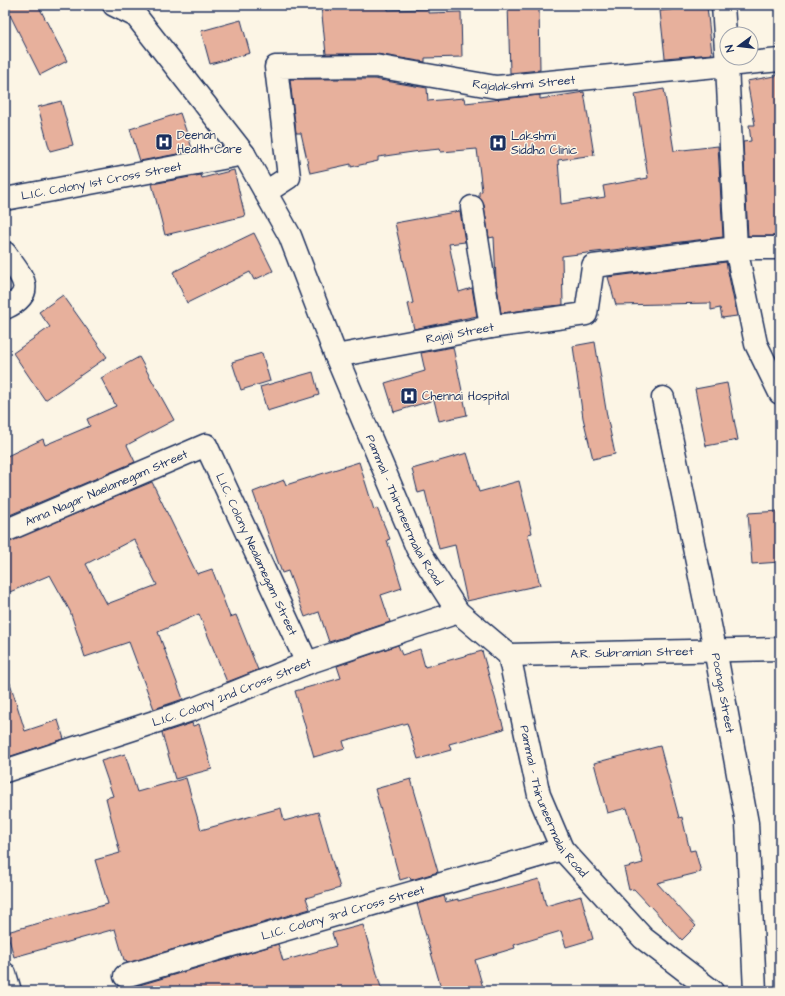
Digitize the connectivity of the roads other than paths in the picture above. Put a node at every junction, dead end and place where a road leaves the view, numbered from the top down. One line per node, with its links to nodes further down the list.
1 (114, 5): 3 (street, Pammal - Thiruneermalai Road)
2 (723, 5): 4 (street)
3 (136, 11): 9 (street, Pammal - Thiruneermalai Road)
4 (724, 26)
5 (780, 60): 6 (street)
6 (759, 62)
7 (719, 66): 10 (street, Rajalakshmi Street)
8 (726, 66): 13 (street)
9 (244, 154): 10 (street, Pammal - Thiruneermalai Road); 11 (street, L.I.C. Colony 1st Cross Street)
10 (266, 192): 18 (street, Pammal - Thiruneermalai Road)
11 (5, 200)
12 (472, 207): 17 (street)
13 (736, 248): 14 (street); 17 (street, Rajaji Street); 19 (street)
14 (780, 248)
15 (5, 253): 16 (street)
16 (5, 308)
17 (491, 327): 18 (street, Rajaji Street)
18 (336, 356): 23 (street, Pammal - Thiruneermalai Road)
19 (780, 392)
20 (663, 398): 24 (street, Poonga Street)
21 (206, 445): 22 (street, Anna Nagar Naelamegam Street); 27 (street, L.I.C. Colony Nealamegam Street)
22 (5, 531)
23 (458, 612): 26 (street, Pammal - Thiruneermalai Road); 27 (street, L.I.C. Colony 2nd Cross Street)
24 (715, 649): 25 (street, A.R. Subramian Street); 26 (street, A.R. Subramian Street); 34 (street, Poonga Street)
25 (780, 650)
26 (509, 655): 29 (street, Pammal - Thiruneermalai Road)
27 (307, 663): 28 (street, L.I.C. Colony 2nd Cross Street)
28 (5, 771)
29 (562, 849): 31 (street, L.I.C. Colony 3rd Cross Street); 33 (street, Pammal - Thiruneermalai Road)
30 (5, 974): 32 (street)
31 (125, 976)
32 (10, 991)
33 (712, 991)
34 (755, 991)

